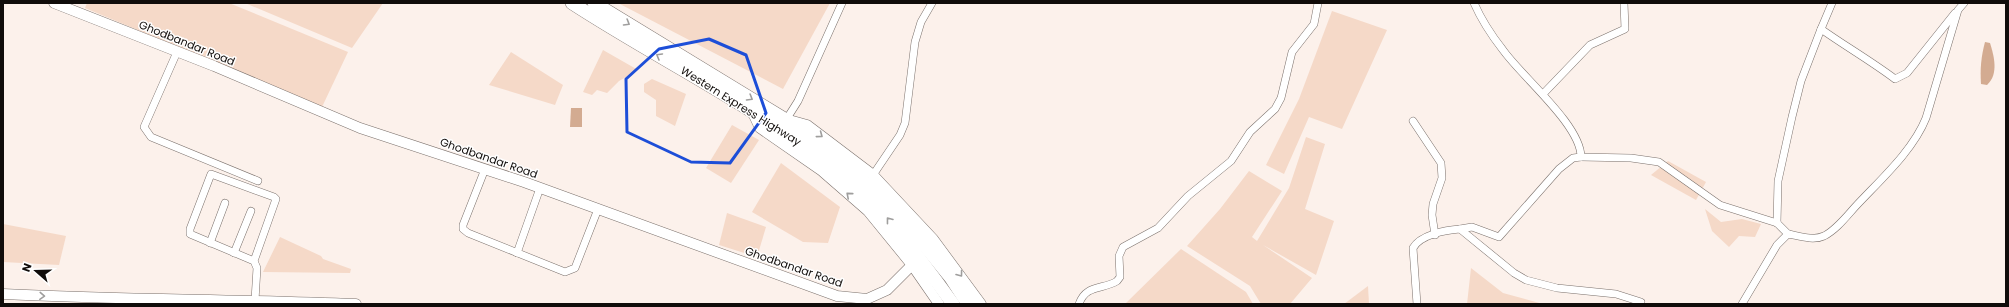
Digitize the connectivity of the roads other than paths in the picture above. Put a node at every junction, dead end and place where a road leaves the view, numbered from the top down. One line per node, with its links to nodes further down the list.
1 (54, 3): 13 (street, Ghodbandar Road)
2 (572, 3): 14 (highway, Western Express Highway, one-way to 2)
3 (594, 3): 14 (highway, Western Express Highway, one-way to 14)
4 (842, 3): 17 (street)
5 (932, 3): 21 (street)
6 (1318, 3): 45 (street)
7 (1474, 3): 15 (street)
8 (1624, 3): 15 (street)
9 (1832, 3): 12 (street)
10 (1964, 3): 11 (street)
11 (1958, 10): 12 (street); 29 (street)
12 (1821, 29): 27 (street)
13 (177, 52): 20 (street, Ghodbandar Road); 22 (street)
14 (727, 90): 16 (highway, Western Express Highway); 17 (highway, Western Express Highway, one-way to 17)
15 (1543, 94): 19 (street)
16 (751, 110): 35 (street, one-way to 16); 42 (highway, Western Express Highway, one-way to 16)
17 (786, 120): 21 (street, one-way to 21); 43 (highway, Western Express Highway)
18 (1413, 121): 30 (street)
19 (1581, 157): 27 (street); 28 (street)
20 (485, 169): 23 (street, Ghodbandar Road); 33 (street)
21 (873, 175): 44 (street, one-way to 44)
22 (258, 181)
23 (540, 188): 25 (street, Ghodbandar Road); 33 (street)
24 (225, 203): 31 (street)
25 (598, 209): 33 (street); 38 (street, Ghodbandar Road)
26 (251, 211): 32 (street)
27 (1777, 223): 29 (street)
28 (1460, 229): 30 (street); 39 (street)
29 (1788, 234): 47 (street)
30 (1435, 235): 46 (street)
31 (210, 243): 32 (street); 34 (street)
32 (234, 253): 34 (street)
33 (517, 253)
34 (254, 261): 37 (street)
35 (912, 265): 38 (street, Ghodbandar Road); 41 (street)
36 (3, 294): 37 (street, one-way to 37)
37 (254, 300): 40 (street)
38 (870, 302)
39 (1641, 302)
40 (356, 304)
41 (939, 304)
42 (953, 304)
43 (968, 304)
44 (981, 304)
45 (1079, 304)
46 (1418, 304)
47 (1742, 304)

